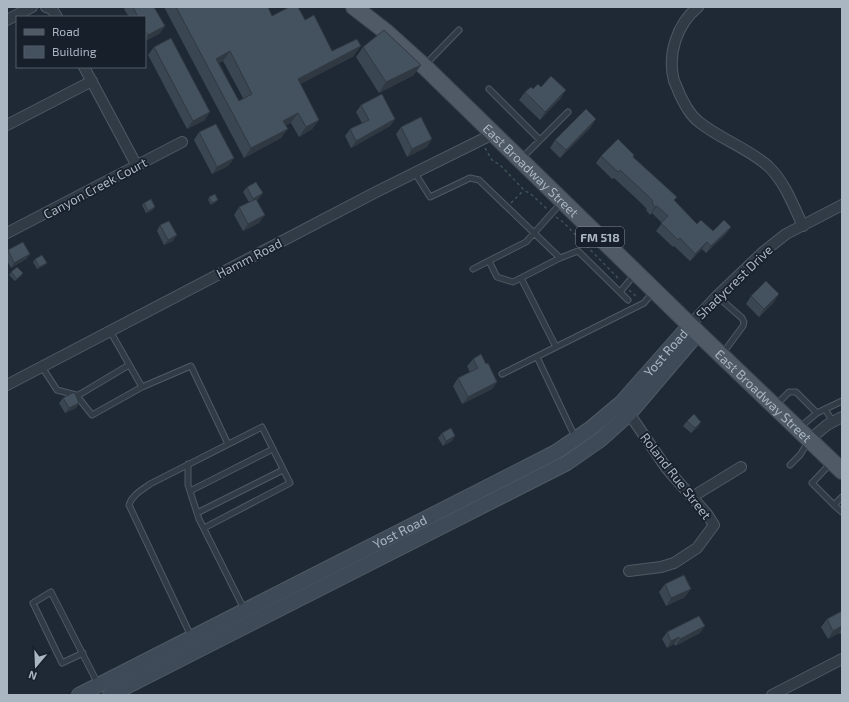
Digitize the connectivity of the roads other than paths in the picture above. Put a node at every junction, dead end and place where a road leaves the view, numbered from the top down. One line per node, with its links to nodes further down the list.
1 (32, 7): 6 (street)
2 (46, 7): 5 (street)
3 (354, 7): 8 (main road, East Broadway Street / FM 518)
4 (698, 7): 22 (street)
5 (56, 16)
6 (7, 20)
7 (459, 30): 8 (lane)
8 (424, 66): 14 (main road, East Broadway Street / FM 518)
9 (85, 68): 10 (street)
10 (92, 82): 13 (street); 18 (street)
11 (489, 89): 15 (lane)
12 (568, 112): 15 (lane)
13 (7, 125)
14 (486, 137): 17 (main road, East Broadway Street / FM 518); 19 (street, Hamm Road)
15 (540, 140): 17 (lane)
16 (182, 142): 18 (street, Canyon Creek Court)
17 (520, 160): 20 (main road, East Broadway Street / FM 518)
18 (137, 166): 23 (street, Canyon Creek Court)
19 (415, 173): 24 (lane); 35 (street, Hamm Road)
20 (563, 201): 24 (lane); 28 (main road, East Broadway Street / FM 518)
21 (842, 205): 22 (street, Shadycrest Drive)
22 (803, 226): 32 (street, Shadycrest Drive)
23 (7, 233)
24 (534, 233): 25 (lane); 26 (lane)
25 (560, 258): 29 (lane); 31 (lane)
26 (489, 262): 27 (lane); 29 (lane)
27 (473, 269)
28 (636, 273): 30 (main road, East Broadway Street / FM 518); 31 (lane)
29 (521, 278): 36 (lane)
30 (655, 290): 34 (main road, East Broadway Street / FM 518); 36 (lane)
31 (620, 292): 33 (lane)
32 (717, 296): 34 (street, Shadycrest Drive); 37 (lane)
33 (628, 300)
34 (694, 329): 37 (main road, East Broadway Street / FM 518); 46 (main road, Yost Road); 50 (main road, Yost Road)
35 (110, 330): 39 (lane); 40 (street, Hamm Road)
36 (556, 347): 38 (lane)
37 (722, 356): 47 (main road, East Broadway Street / FM 518)
38 (537, 357): 41 (lane); 53 (lane)
39 (129, 365): 43 (lane); 44 (lane)
40 (42, 366): 42 (street, Hamm Road); 44 (lane)
41 (502, 374)
42 (7, 385)
43 (142, 387): 44 (lane); 54 (lane)
44 (77, 396)
45 (842, 401): 48 (lane)
46 (621, 402): 50 (street, Roland Rue Street); 53 (main road, Yost Road)
47 (774, 406): 49 (lane); 52 (main road, East Broadway Street / FM 518)
48 (825, 409): 49 (lane); 51 (lane)
49 (817, 413): 52 (lane)
50 (629, 414): 56 (main road, Yost Road); 63 (street, Roland Rue Street)
51 (837, 420): 52 (street)
52 (804, 434): 58 (lane); 59 (main road, East Broadway Street / FM 518)
53 (576, 438): 56 (main road); 65 (main road, Yost Road)
54 (228, 444): 55 (lane); 57 (lane)
55 (273, 449): 61 (lane); 62 (lane)
56 (584, 452): 69 (main road, Yost Road)
57 (188, 464): 62 (lane); 75 (lane)
58 (790, 465)
59 (837, 466): 66 (lane)
60 (741, 467): 63 (street)
61 (283, 470): 68 (lane); 70 (lane)
62 (190, 491): 68 (lane)
63 (692, 497): 71 (street, Roland Rue Street)
64 (842, 497): 66 (lane)
65 (462, 500): 69 (main road); 72 (main road, Yost Road)
66 (834, 505): 67 (lane)
67 (842, 512)
68 (197, 513): 70 (lane)
69 (469, 513): 73 (main road, Yost Road)
70 (204, 528): 74 (lane)
71 (629, 571)
72 (321, 572): 73 (main road); 74 (main road, Yost Road)
73 (327, 585): 80 (main road, Yost Road)
74 (245, 610): 75 (main road, Yost Road)
75 (191, 638): 78 (main road, Yost Road)
76 (83, 653): 76 (lane); 78 (lane)
77 (842, 659): 81 (street)
78 (99, 685): 79 (main road, Yost Road)
79 (78, 695)
80 (110, 695)
81 (772, 695)

